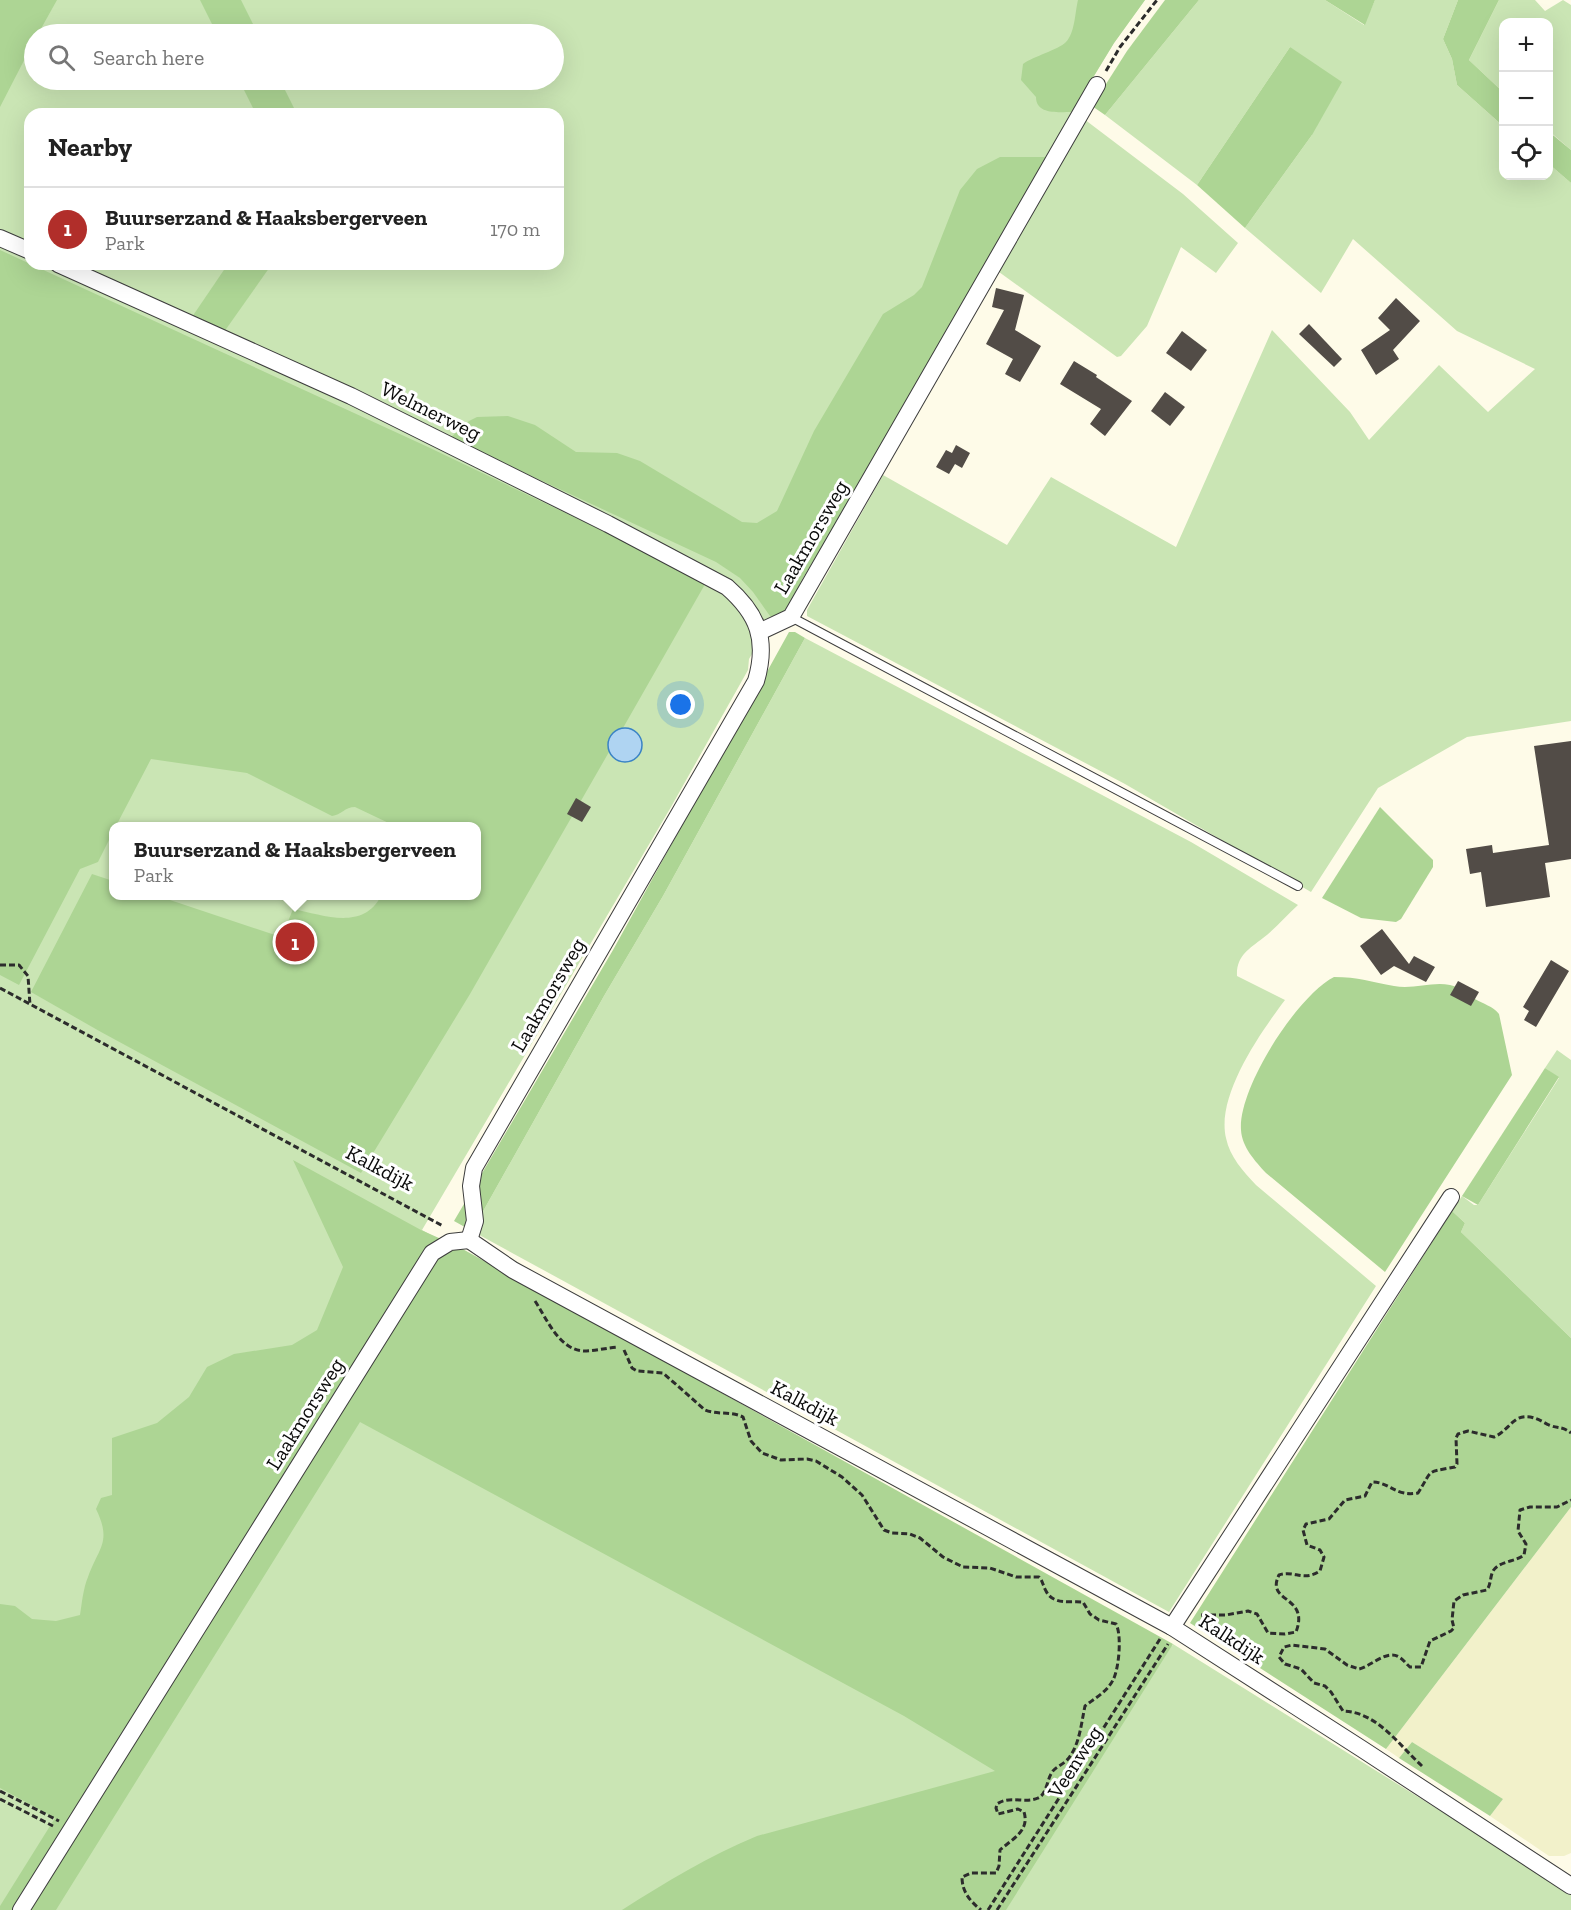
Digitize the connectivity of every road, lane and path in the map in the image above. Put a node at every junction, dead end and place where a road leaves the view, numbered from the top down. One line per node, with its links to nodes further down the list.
1 (1157, 0): 2 (path)
2 (1097, 85): 6 (street, Laakmorsweg)
3 (0, 238): 4 (street)
4 (24, 248)
5 (71, 270): 7 (street, Welmerweg)
6 (790, 617): 7 (street, Laakmorsweg); 8 (lane)
7 (759, 632): 13 (street, Laakmorsweg)
8 (1298, 886)
9 (0, 965): 11 (path)
10 (0, 988): 11 (path, Kalkdijk)
11 (30, 1005): 13 (path, Kalkdijk)
12 (1451, 1197): 17 (street)
13 (469, 1240): 17 (street, Kalkdijk); 21 (street, Laakmorsweg)
14 (533, 1299): 24 (path)
15 (1571, 1434): 17 (path)
16 (1571, 1500): 18 (path)
17 (1175, 1622): 22 (street, Kalkdijk); 25 (path); 26 (path, Veenweg)
18 (1429, 1771)
19 (0, 1791): 21 (path)
20 (0, 1799): 21 (path)
21 (68, 1834): 23 (street, Laakmorsweg)
22 (1571, 1886)
23 (21, 1910)
24 (981, 1910)
25 (988, 1910)
26 (997, 1910)

